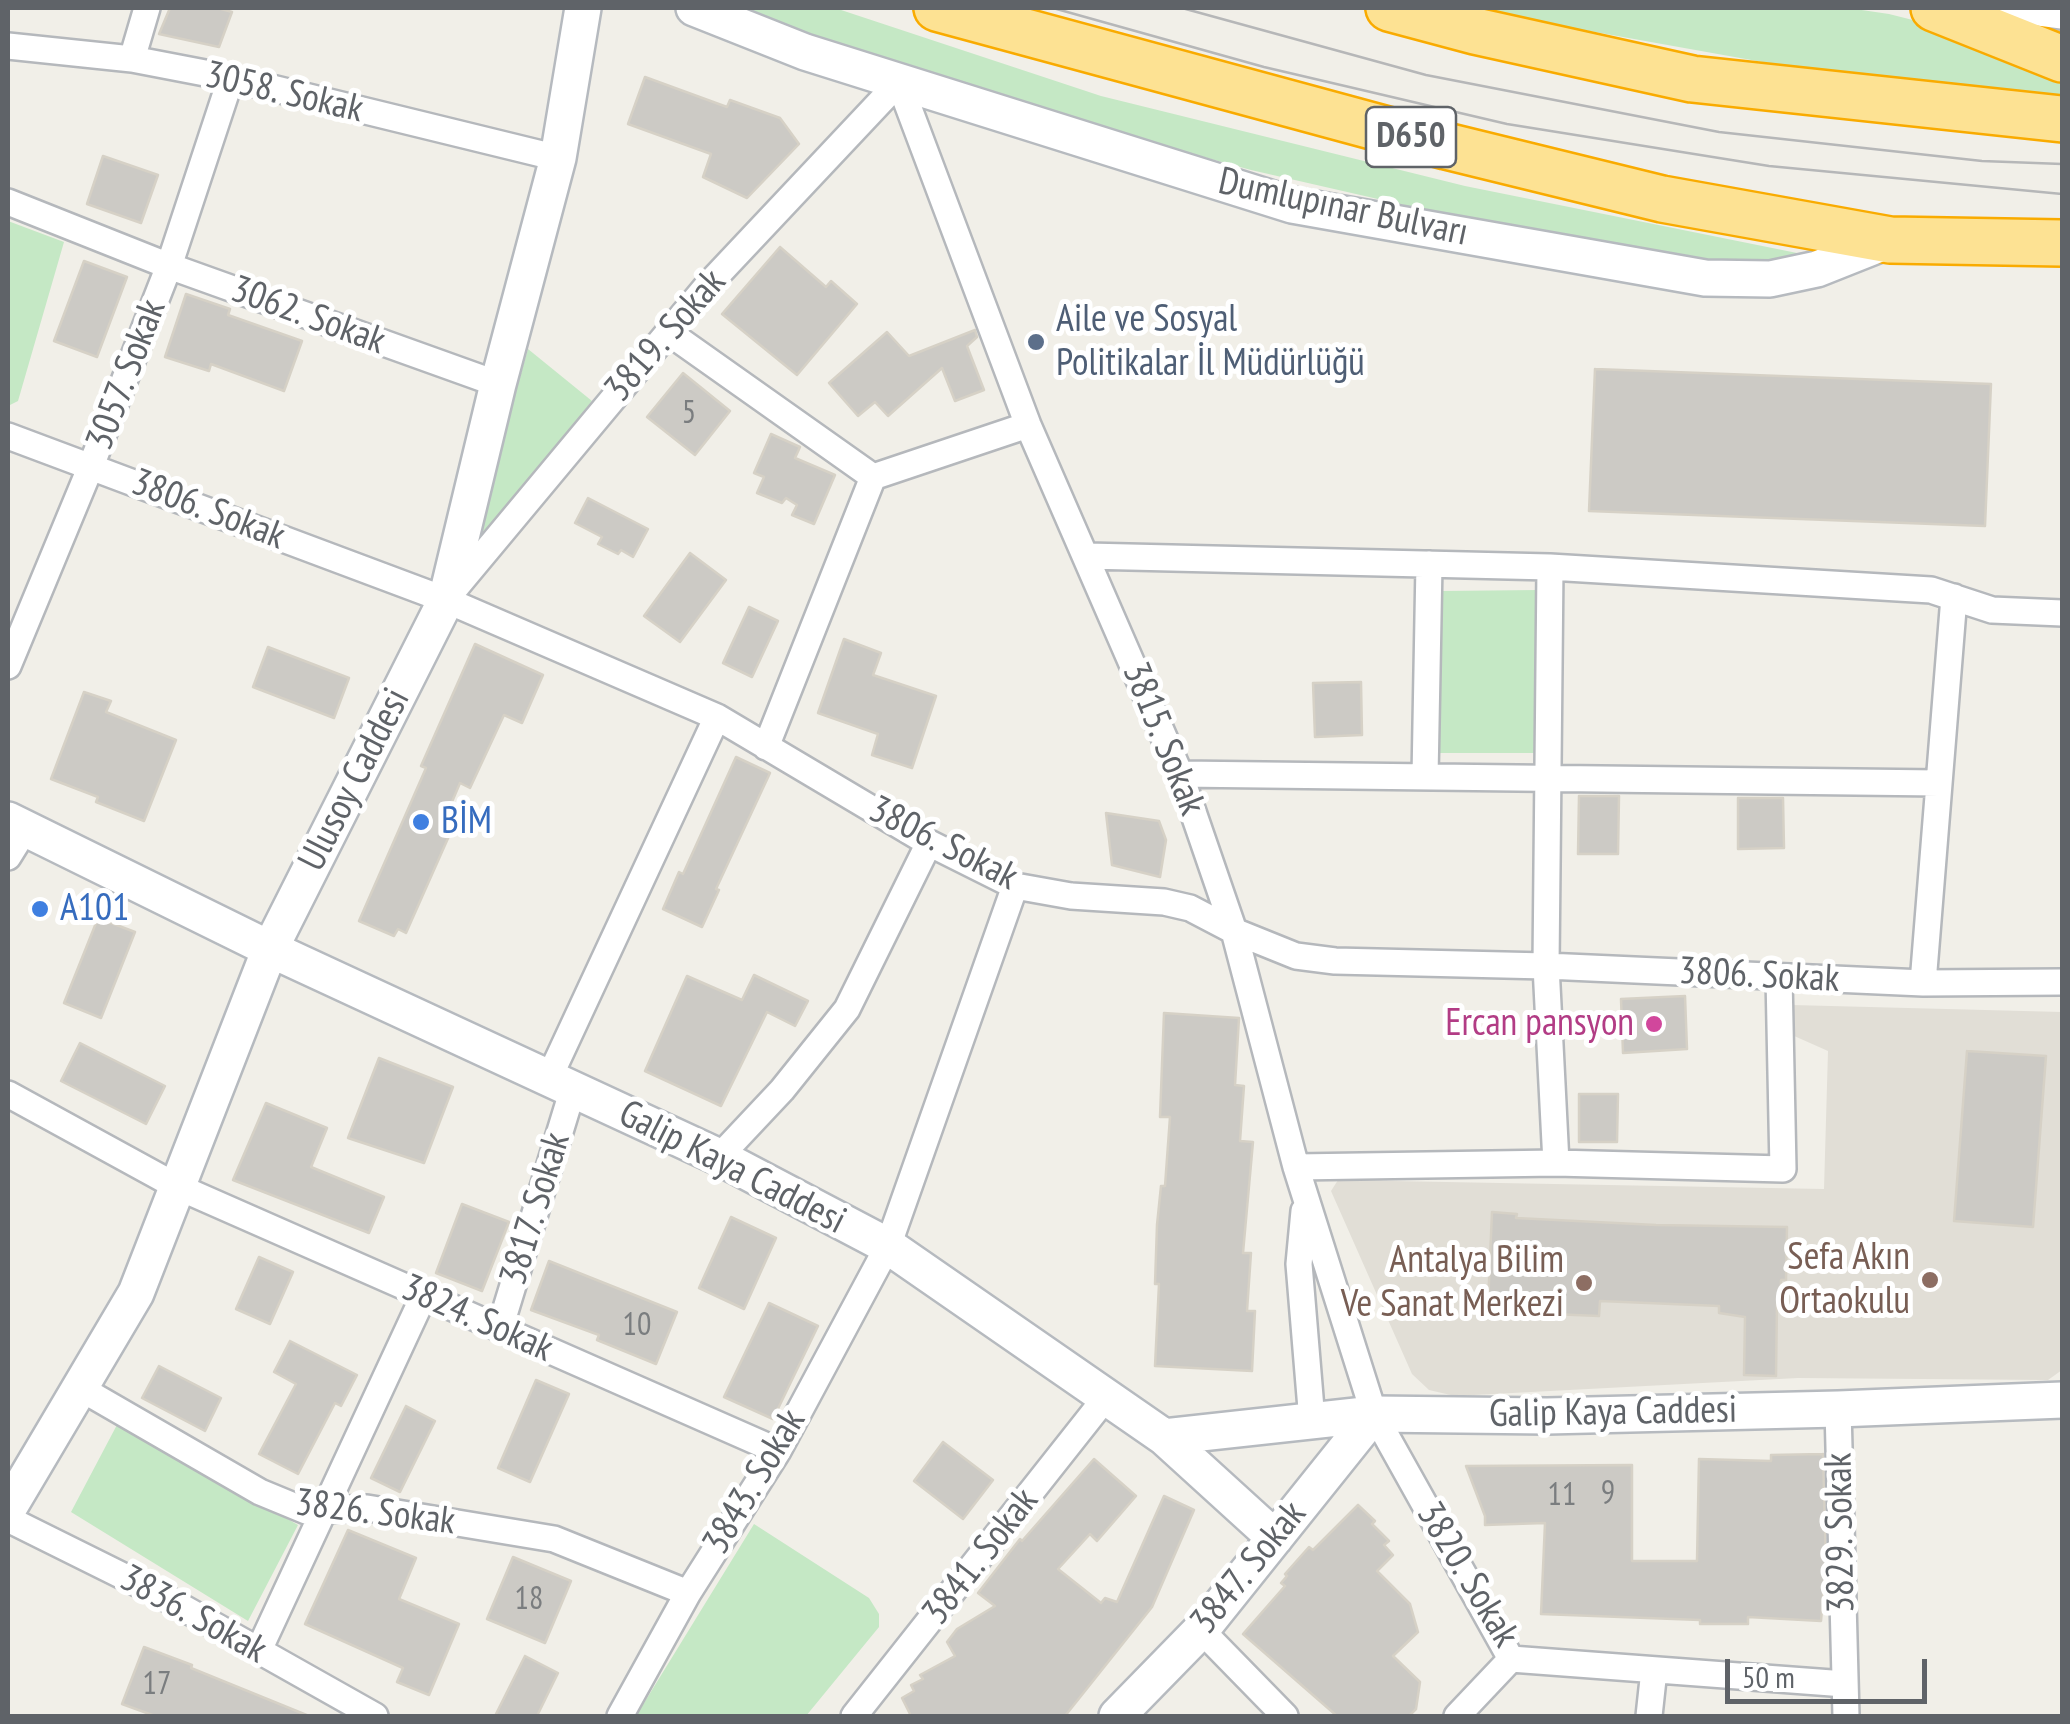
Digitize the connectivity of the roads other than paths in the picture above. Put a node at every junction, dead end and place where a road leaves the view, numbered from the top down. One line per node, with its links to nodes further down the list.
1 (147, 8): 10 (street)
2 (584, 8): 15 (street, Ulusoy Caddesi)
3 (694, 8): 13 (street, Dumlupınar Bulvarı)
4 (937, 8): 17 (highway, Dumlupınar Bulvarı / D650)
5 (1388, 8): 14 (highway)
6 (1934, 8): 11 (highway)
7 (2000, 8): 8 (street)
8 (2062, 16)
9 (8, 46): 10 (street, 3058. Sokak)
10 (132, 59): 12 (street, 3058. Sokak)
11 (2062, 60)
12 (232, 78): 15 (street, 3058. Sokak); 19 (street, 3057. Sokak)
13 (899, 82): 17 (street, Dumlupınar Bulvarı); 20 (street, 3819. Sokak); 22 (street, 3815. Sokak)
14 (2062, 119)
15 (558, 158): 21 (street, Ulusoy Caddesi)
16 (8, 202): 19 (street, 3062. Sokak)
17 (1890, 240): 18 (highway, Dumlupınar Bulvarı / D650)
18 (2059, 243)
19 (169, 266): 21 (street, 3062. Sokak); 24 (street, 3057. Sokak)
20 (668, 332): 25 (street); 30 (street, 3819. Sokak)
21 (498, 384): 30 (street, Ulusoy Caddesi)
22 (1028, 425): 25 (street); 26 (street, 3815. Sokak)
23 (8, 436): 24 (street, 3806. Sokak)
24 (91, 466): 30 (street, 3806. Sokak); 32 (street, 3057. Sokak)
25 (872, 477): 34 (street)
26 (1087, 556): 27 (street); 35 (street, 3815. Sokak)
27 (1429, 564): 28 (street); 36 (street)
28 (1550, 568): 29 (street); 37 (street)
29 (1954, 597): 31 (street); 38 (street)
30 (446, 600): 33 (street, 3806. Sokak); 43 (street, Ulusoy Caddesi)
31 (2062, 614)
32 (8, 666)
33 (717, 717): 34 (street, 3806. Sokak); 48 (street, 3817. Sokak)
34 (766, 747): 40 (street, 3806. Sokak)
35 (1180, 774): 36 (street); 42 (street, 3815. Sokak)
36 (1424, 776): 37 (street)
37 (1548, 778): 38 (street); 44 (street)
38 (1939, 783): 47 (street)
39 (14, 835): 43 (street, Galip Kaya Caddesi)
40 (929, 842): 41 (street, 3806. Sokak); 50 (street)
41 (1015, 886): 42 (street, 3806. Sokak); 55 (street, 3843. Sokak)
42 (1234, 931): 44 (street, 3806. Sokak); 52 (street, 3815. Sokak)
43 (270, 950): 48 (street, Galip Kaya Caddesi); 53 (street, Ulusoy Caddesi)
44 (1546, 966): 45 (street, 3806. Sokak); 51 (street)
45 (1779, 976): 47 (street, 3806. Sokak); 51 (street)
46 (2062, 982): 47 (street, 3806. Sokak)
47 (1923, 983)
48 (561, 1084): 50 (street, Galip Kaya Caddesi); 57 (street, 3817. Sokak)
49 (8, 1094): 53 (street, 3824. Sokak)
50 (718, 1156): 55 (street, Galip Kaya Caddesi)
51 (1556, 1164): 52 (street)
52 (1296, 1167): 54 (street, 3815. Sokak)
53 (176, 1186): 56 (street, 3824. Sokak); 58 (street, Ulusoy Caddesi)
54 (1305, 1196): 62 (street, 3815. Sokak); 63 (street)
55 (888, 1246): 59 (street, Galip Kaya Caddesi); 65 (street, 3843. Sokak)
56 (424, 1295): 57 (street, 3824. Sokak); 67 (street)
57 (500, 1328): 65 (street, 3824. Sokak)
58 (80, 1388): 66 (street, Ulusoy Caddesi); 67 (street, 3826. Sokak)
59 (1107, 1396): 64 (street, Galip Kaya Caddesi); 78 (street, 3841. Sokak)
60 (2062, 1400): 61 (street, Galip Kaya Caddesi)
61 (1838, 1409): 62 (street, Galip Kaya Caddesi); 75 (street, 3829. Sokak)
62 (1374, 1414): 63 (street, Galip Kaya Caddesi); 69 (street, 3847. Sokak); 73 (street, 3820. Sokak)
63 (1312, 1421): 64 (street, Galip Kaya Caddesi)
64 (1164, 1437): 69 (street, Galip Kaya Caddesi)
65 (778, 1451): 70 (street, 3843. Sokak)
66 (8, 1509)
67 (324, 1510): 70 (street, 3826. Sokak); 72 (street)
68 (8, 1519): 72 (street, 3836. Sokak)
69 (1274, 1538): 71 (street, 3847. Sokak)
70 (688, 1593): 77 (street, 3843. Sokak)
71 (1201, 1630): 79 (street, 3847. Sokak); 80 (street)
72 (258, 1650): 76 (street, 3836. Sokak)
73 (1510, 1659): 74 (street, 3820. Sokak); 81 (street)
74 (1654, 1670): 75 (street, 3820. Sokak); 82 (street)
75 (1845, 1684): 83 (street, 3829. Sokak)
76 (376, 1716)
77 (620, 1716)
78 (854, 1716)
79 (1117, 1716)
80 (1285, 1716)
81 (1457, 1716)
82 (1649, 1716)
83 (1846, 1716)

